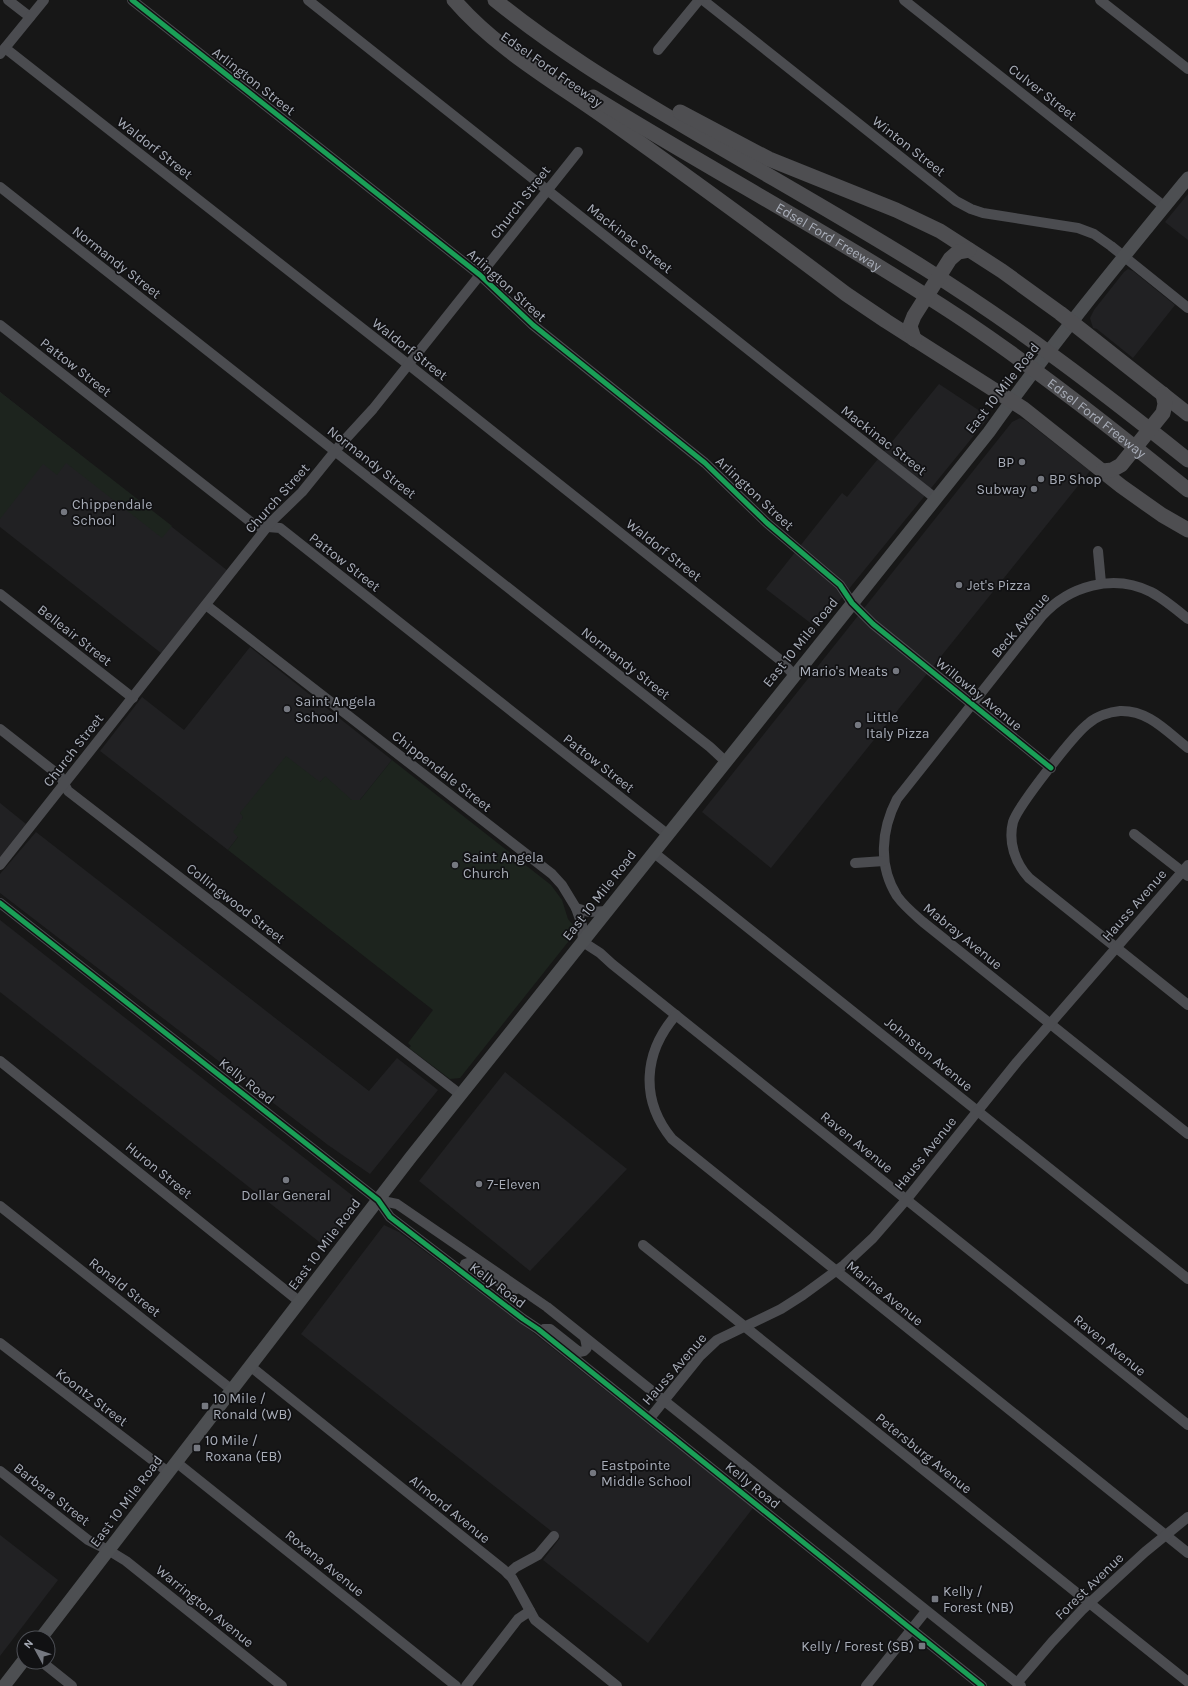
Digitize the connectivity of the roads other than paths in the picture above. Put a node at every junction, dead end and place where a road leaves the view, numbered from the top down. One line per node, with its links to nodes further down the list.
1 (8, 0): 13 (street)
2 (44, 0): 13 (street)
3 (132, 0): 24 (street, Arlington Street)
4 (308, 0): 20 (street, Mackinac Street)
5 (454, 0): 28 (highway)
6 (460, 0): 36 (highway, Edsel Ford Freeway)
7 (495, 0): 12 (highway, Edsel Ford Freeway)
8 (699, 0): 14 (street)
9 (703, 0): 23 (street, Winton Street)
10 (904, 0): 21 (street, Culver Street)
11 (1100, 0): 16 (street)
12 (510, 12): 22 (highway); 34 (highway, Edsel Ford Freeway)
13 (30, 17): 15 (street)
14 (658, 50)
15 (2, 51): 29 (street, Waldorf Street)
16 (1188, 69)
17 (578, 152): 20 (street, Church Street)
18 (1188, 178): 21 (main road, East 10 Mile Road)
19 (0, 187): 33 (street, Normandy Street)
20 (548, 190): 24 (street, Church Street); 37 (street, Mackinac Street)
21 (1165, 207): 23 (main road, East 10 Mile Road)
22 (969, 250): 26 (highway); 28 (highway)
23 (1124, 256): 25 (street, Winton Street); 26 (main road, East 10 Mile Road)
24 (480, 275): 29 (street, Church Street); 43 (street, Arlington Street)
25 (1188, 308)
26 (1073, 322): 30 (highway); 31 (main road, East 10 Mile Road)
27 (0, 325): 38 (street, Pattow Street)
28 (914, 339): 31 (highway)
29 (409, 365): 33 (street, Church Street); 47 (street, Waldorf Street)
30 (1162, 394): 32 (highway); 35 (highway)
31 (1011, 401): 35 (highway); 37 (main road, East 10 Mile Road)
32 (1188, 414)
33 (336, 451): 38 (street, Church Street); 52 (street, Normandy Street)
34 (1188, 460)
35 (1103, 471): 39 (highway)
36 (1188, 490)
37 (935, 498): 43 (main road, East 10 Mile Road)
38 (267, 527): 44 (street, Church Street); 55 (street, Pattow Street)
39 (1188, 530)
40 (1098, 551): 41 (street)
41 (1101, 583): 45 (street, Beck Avenue); 49 (street, Beck Avenue)
42 (0, 594): 48 (street, Belleair Street)
43 (852, 603): 46 (street, Arlington Street); 47 (main road, East 10 Mile Road)
44 (206, 604): 48 (street, Church Street); 63 (street, Chippendale Street)
45 (1188, 619)
46 (891, 640): 49 (street, Willowby Avenue)
47 (794, 675): 52 (main road, East 10 Mile Road)
48 (133, 698): 54 (street, Church Street)
49 (972, 704): 53 (street, Willowby Avenue); 58 (street, Mabray Avenue)
50 (0, 729): 54 (street, Collingwood Street)
51 (1188, 748): 53 (street)
52 (725, 761): 55 (main road, East 10 Mile Road)
53 (1051, 768): 66 (street)
54 (64, 783): 60 (street, Church Street); 71 (street, Collingwood Street)
55 (667, 834): 57 (main road, East 10 Mile Road)
56 (1134, 834): 61 (street)
57 (653, 852): 64 (main road, East 10 Mile Road); 72 (street, Johnston Avenue)
58 (884, 861): 59 (street); 69 (street, Mabray Avenue)
59 (855, 863)
60 (0, 865)
61 (1186, 871): 66 (street, Hauss Avenue)
62 (0, 903): 74 (street, Kelly Road)
63 (576, 908): 64 (street); 65 (street, Chippendale Street)
64 (607, 911): 65 (main road, East 10 Mile Road)
65 (583, 942): 68 (street, Raven Avenue); 71 (main road, East 10 Mile Road)
66 (1116, 948): 67 (street); 69 (street, Hauss Avenue)
67 (1188, 1005)
68 (676, 1016): 75 (street, Raven Avenue); 79 (street, Marine Avenue)
69 (1049, 1024): 72 (street, Hauss Avenue); 73 (street, Mabray Avenue)
70 (0, 1061): 82 (street, Huron Street)
71 (461, 1095): 74 (main road, East 10 Mile Road)
72 (977, 1110): 75 (street, Hauss Avenue); 80 (street, Johnston Avenue)
73 (1188, 1134)
74 (378, 1200): 78 (street, Kelly Road); 81 (street, Kelly Road); 82 (main road, East 10 Mile Road)
75 (906, 1200): 79 (street, Hauss Avenue); 91 (street, Raven Avenue)
76 (0, 1206): 88 (street, Ronald Street)
77 (643, 1245): 83 (street, Petersburg Avenue)
78 (462, 1272): 81 (street); 84 (street, Kelly Road)
79 (836, 1272): 83 (street, Hauss Avenue); 96 (street, Marine Avenue)
80 (1188, 1279)
81 (526, 1292): 85 (street, Kelly Road)
82 (300, 1302): 87 (main road, East 10 Mile Road)
83 (744, 1326): 89 (street, Hauss Avenue); 100 (street, Petersburg Avenue)
84 (538, 1329): 85 (street); 90 (street, Kelly Road)
85 (585, 1338): 89 (street, Kelly Road)
86 (0, 1343): 92 (street, Koontz Street)
87 (250, 1366): 88 (main road, East 10 Mile Road); 99 (street, Almond Avenue)
88 (232, 1390): 92 (main road, East 10 Mile Road)
89 (664, 1401): 90 (street, Hauss Avenue); 102 (street, Kelly Road)
90 (650, 1418): 103 (street, Kelly Road)
91 (1188, 1425)
92 (172, 1467): 97 (main road, East 10 Mile Road); 112 (street, Roxana Avenue)
93 (0, 1470): 97 (street, Barbara Street)
94 (1188, 1517): 96 (street, Forest Avenue)
95 (554, 1536): 99 (street)
96 (1166, 1536): 98 (street, Marine Avenue); 100 (street, Forest Avenue)
97 (108, 1550): 104 (main road, East 10 Mile Road); 111 (street, Warrington Avenue)
98 (1188, 1554)
99 (508, 1574): 101 (street, Almond Avenue)
100 (1089, 1603): 107 (street, Petersburg Avenue); 108 (street, Forest Avenue)
101 (530, 1610): 113 (street); 114 (street, Almond Avenue)
102 (926, 1611): 103 (street); 108 (street, Kelly Road)
103 (911, 1628): 115 (street); 116 (street, Kelly Road)
104 (47, 1630)
105 (16, 1670): 109 (main road)
106 (52, 1670): 110 (street)
107 (1188, 1682)
108 (1019, 1684)
109 (4, 1686)
110 (72, 1686)
111 (282, 1686)
112 (456, 1686)
113 (466, 1686)
114 (618, 1686)
115 (866, 1686)
116 (982, 1686)

